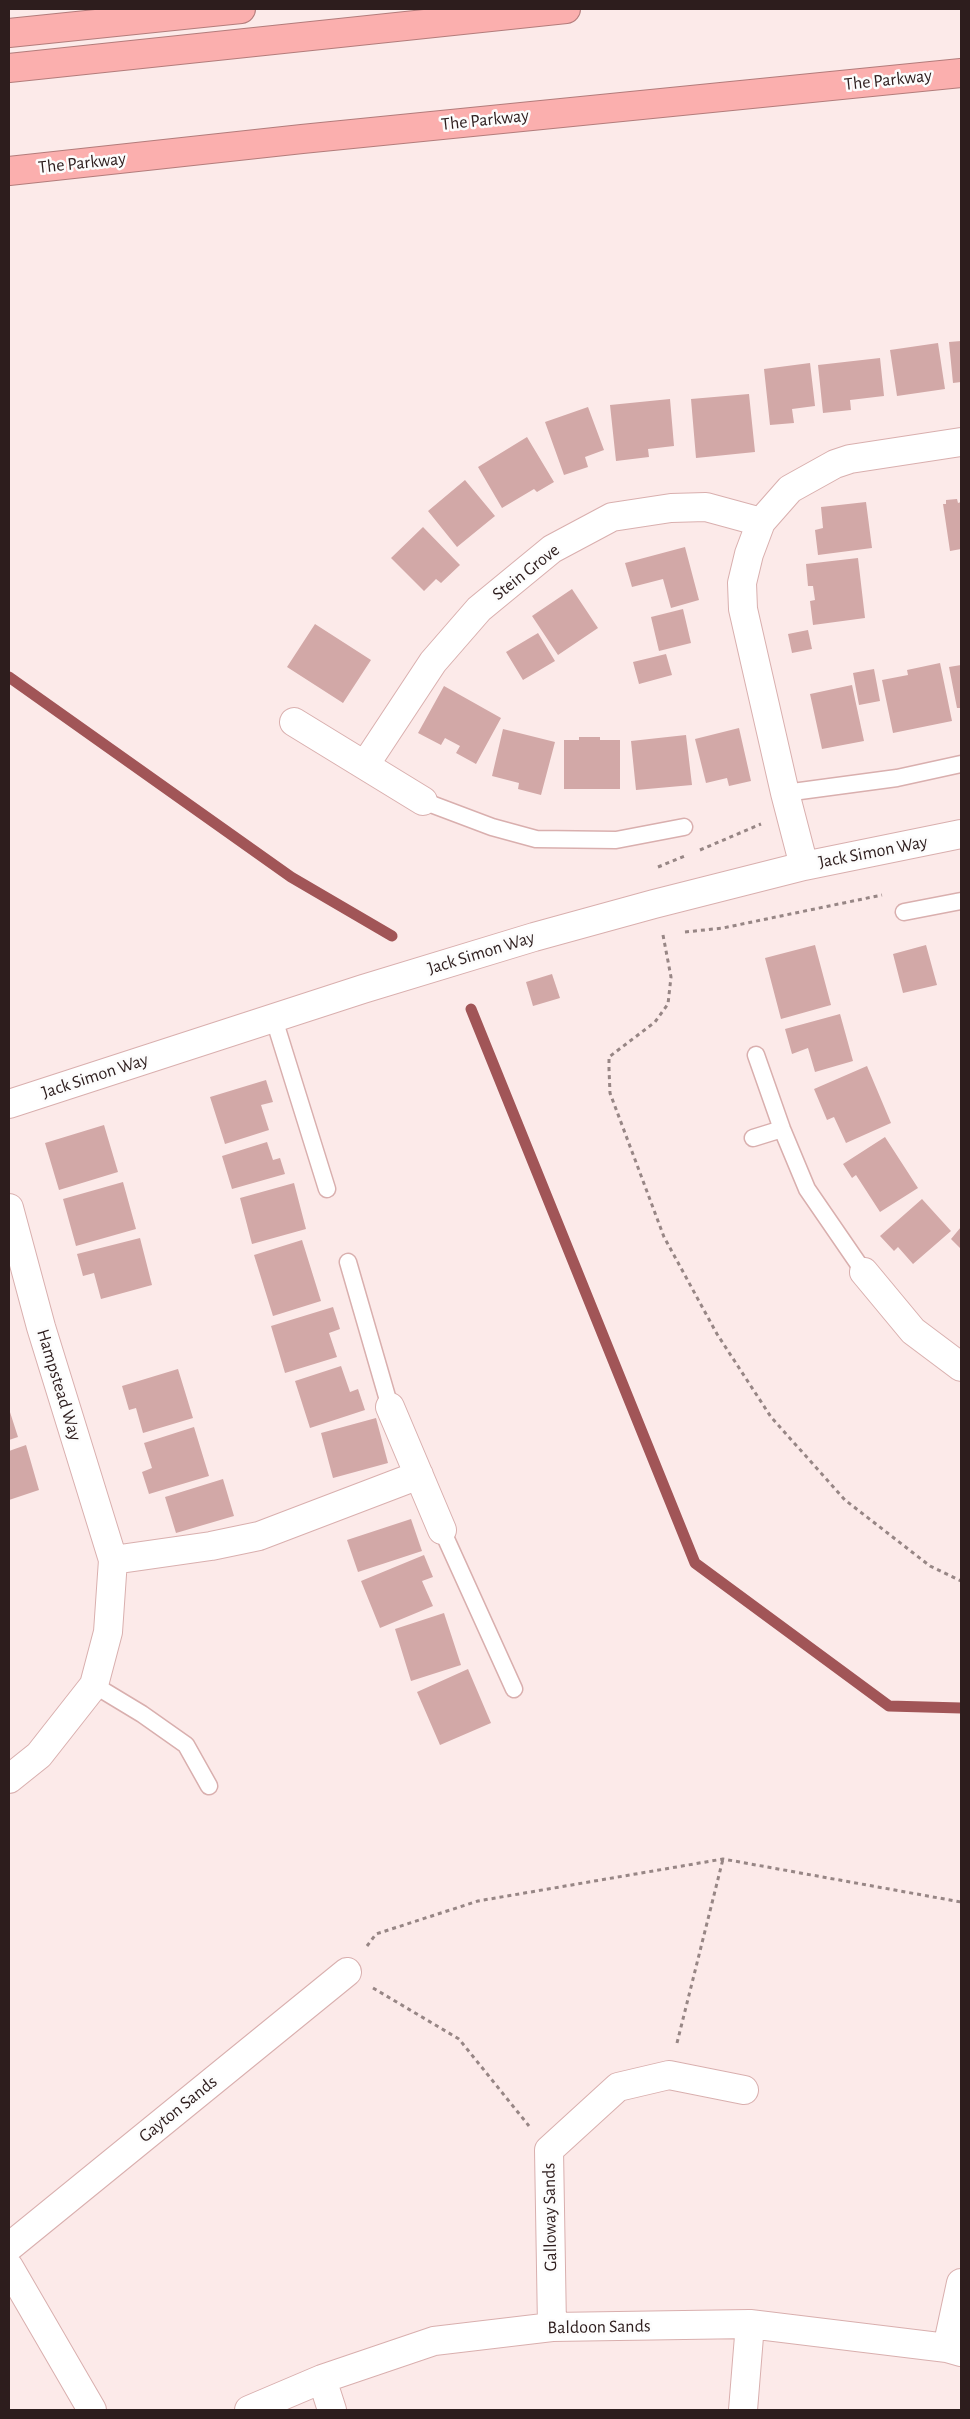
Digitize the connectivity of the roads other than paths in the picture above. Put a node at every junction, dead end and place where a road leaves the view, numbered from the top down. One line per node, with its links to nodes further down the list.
1 (241, 9): 3 (highway)
2 (566, 9): 4 (highway)
3 (9, 33)
4 (9, 68)
5 (961, 73): 6 (highway, The Parkway)
6 (9, 172)
7 (961, 442): 8 (street)
8 (761, 522): 11 (street, Stein Grove); 12 (street)
9 (294, 722): 11 (street)
10 (961, 764): 12 (lane)
11 (365, 765): 13 (street)
12 (785, 793): 16 (street)
13 (423, 801): 14 (lane)
14 (684, 827)
15 (961, 834): 16 (street, Jack Simon Way)
16 (804, 866): 19 (street, Jack Simon Way)
17 (961, 901): 18 (lane)
18 (904, 912)
19 (274, 1018): 21 (street, Jack Simon Way); 24 (lane)
20 (756, 1055): 22 (lane)
21 (9, 1104)
22 (782, 1129): 23 (lane); 27 (lane)
23 (753, 1138)
24 (327, 1190)
25 (9, 1208): 32 (street, Hampstead Way)
26 (348, 1262): 29 (lane)
27 (864, 1272): 28 (street)
28 (961, 1367)
29 (390, 1407): 30 (street)
30 (419, 1476): 31 (street); 32 (street)
31 (442, 1530): 34 (lane)
32 (113, 1560): 33 (street, Hampstead Way)
33 (94, 1685): 35 (street, Hampstead Way); 36 (lane)
34 (514, 1689)
35 (9, 1779)
36 (209, 1786)
37 (347, 1972): 39 (street, Gayton Sands)
38 (744, 2090): 43 (street, Galloway Sands)
39 (9, 2247)
40 (9, 2267): 46 (street)
41 (961, 2283): 44 (street)
42 (750, 2324): 43 (street, Baldoon Sands); 44 (street, Baldoon Sands); 49 (street)
43 (552, 2326): 45 (street, Baldoon Sands)
44 (954, 2350)
45 (322, 2379): 47 (street, Baldoon Sands); 48 (street)
46 (92, 2410)
47 (249, 2410)
48 (332, 2410)
49 (743, 2410)

